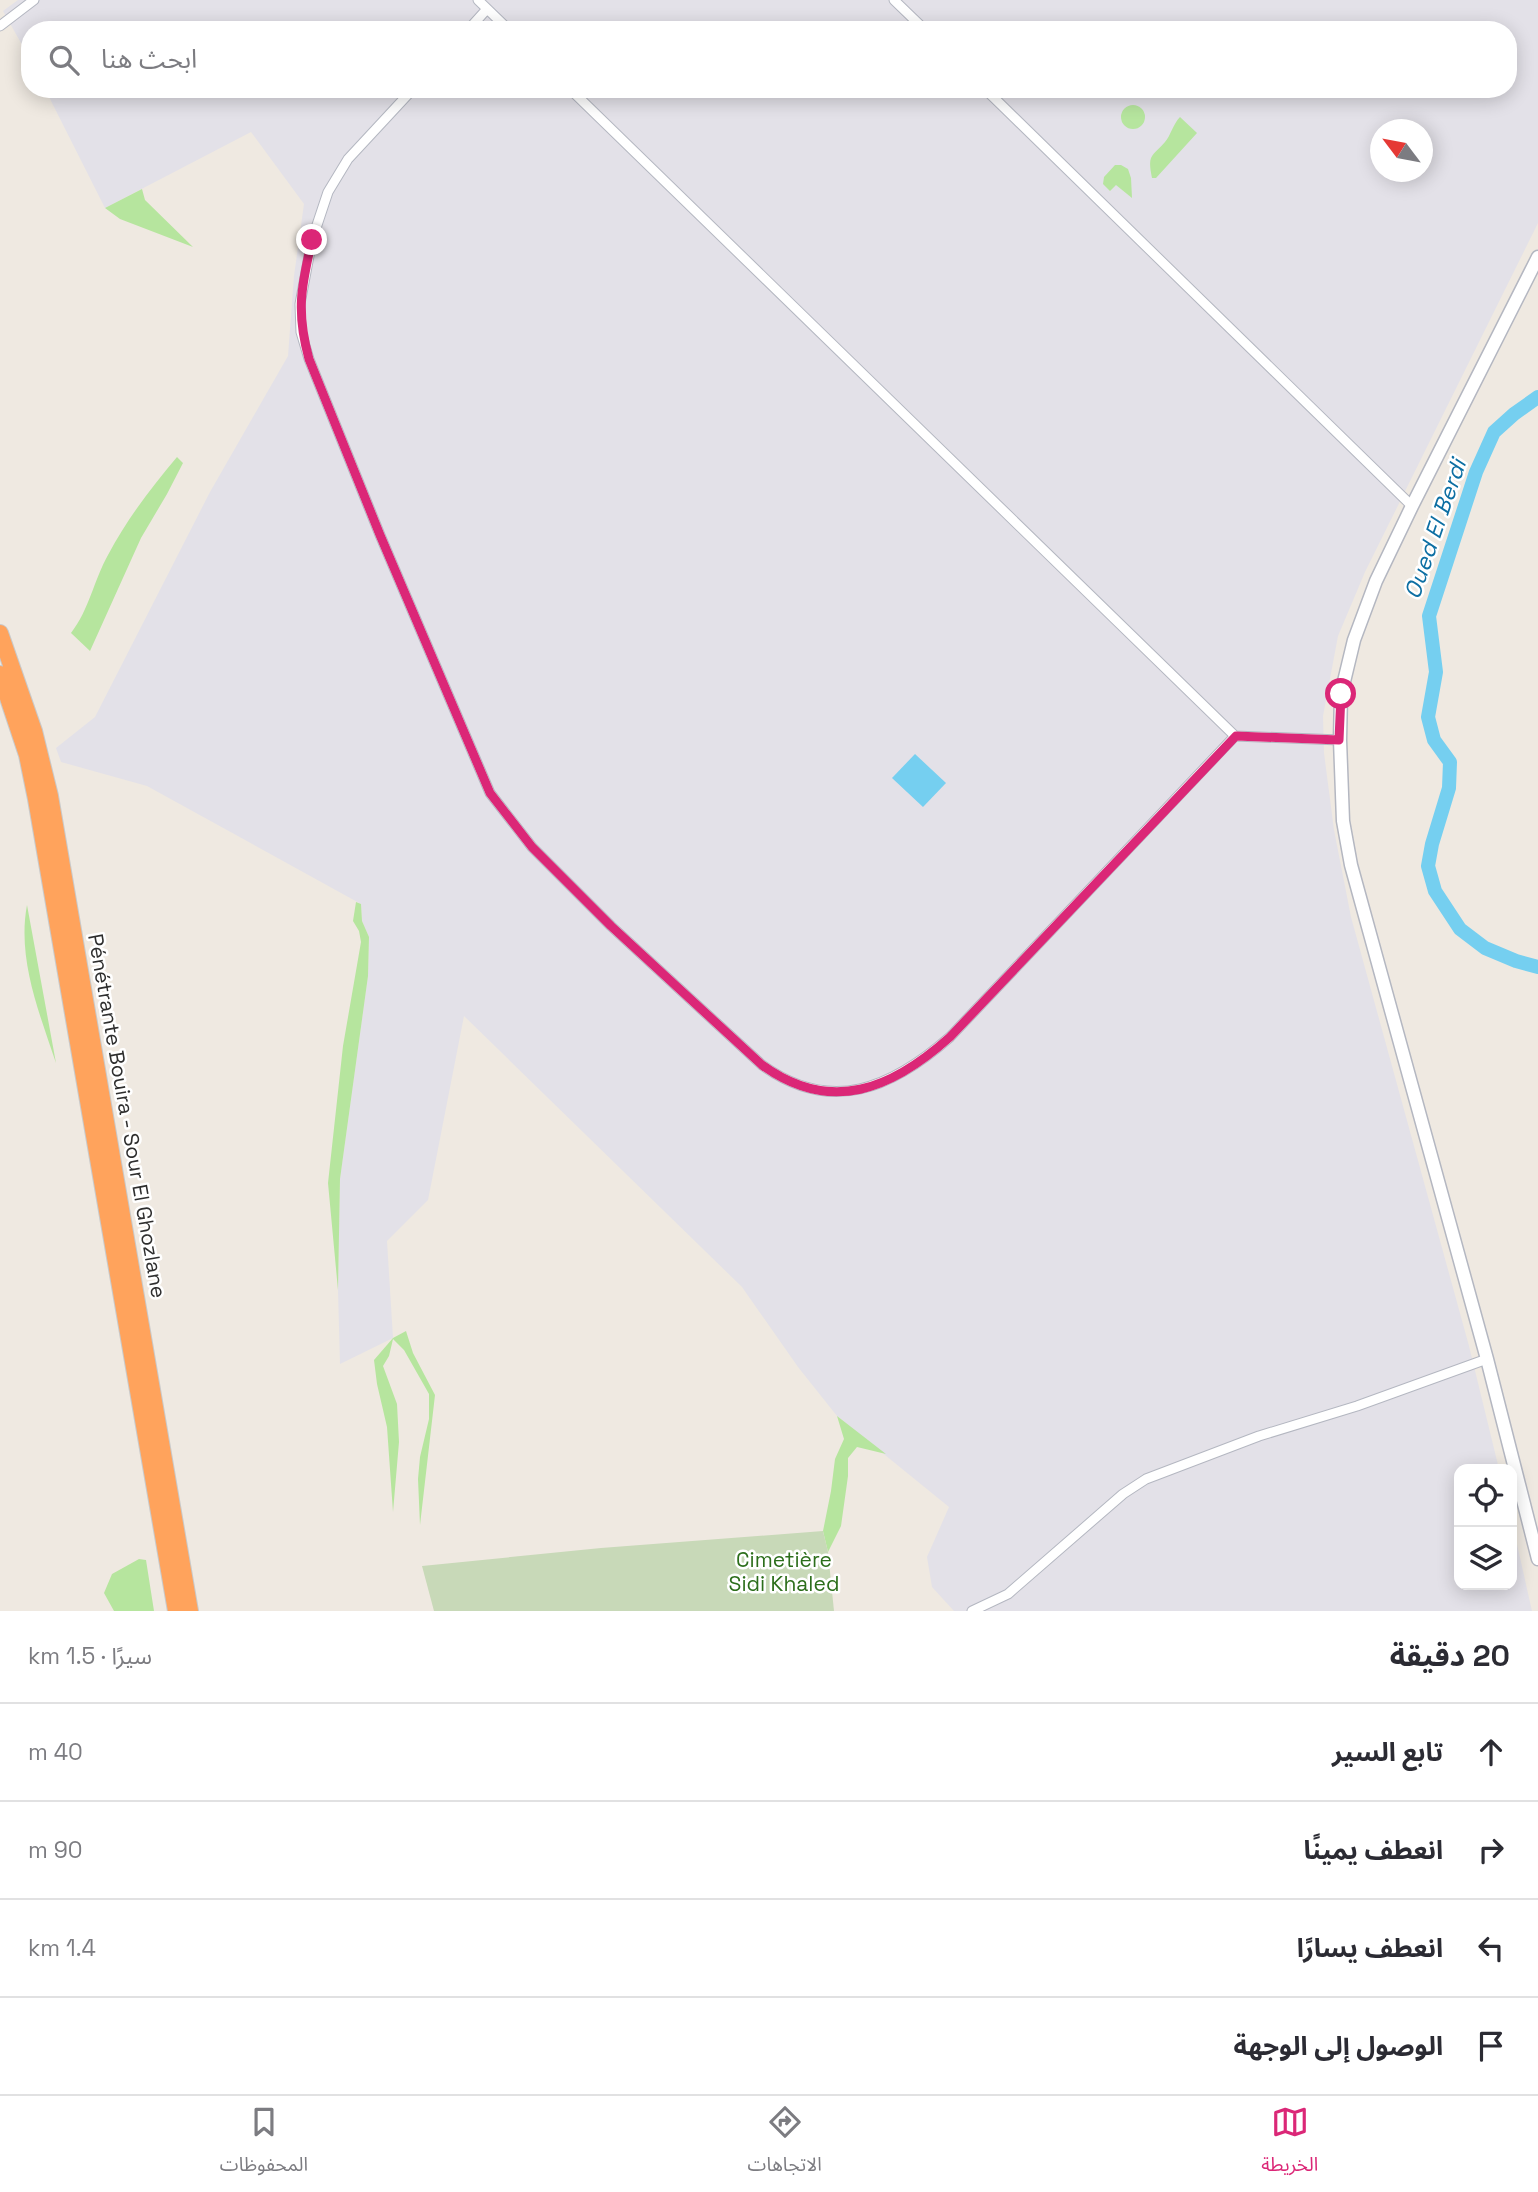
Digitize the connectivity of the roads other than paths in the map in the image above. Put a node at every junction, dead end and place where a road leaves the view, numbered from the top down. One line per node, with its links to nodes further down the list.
1 (34, 0): 8 (street)
2 (478, 0): 4 (street)
3 (894, 0): 7 (street)
4 (487, 9): 5 (street); 6 (street)
5 (476, 21)
6 (500, 21)
7 (916, 21)
8 (0, 26)
9 (405, 98): 16 (street)
10 (579, 98): 16 (street)
11 (994, 98): 13 (street)
12 (1538, 257): 13 (main road)
13 (1412, 506): 17 (main road)
14 (0, 633): 21 (highway, Pénétrante Bouira - Sour El Ghozlane)
15 (0, 674): 20 (highway, Pénétrante Bouira - Sour El Ghozlane)
16 (1236, 736): 17 (street)
17 (1339, 740): 18 (main road)
18 (1487, 1359): 19 (main road); 22 (street)
19 (1538, 1559)
20 (176, 1611)
21 (190, 1611)
22 (972, 1611)

